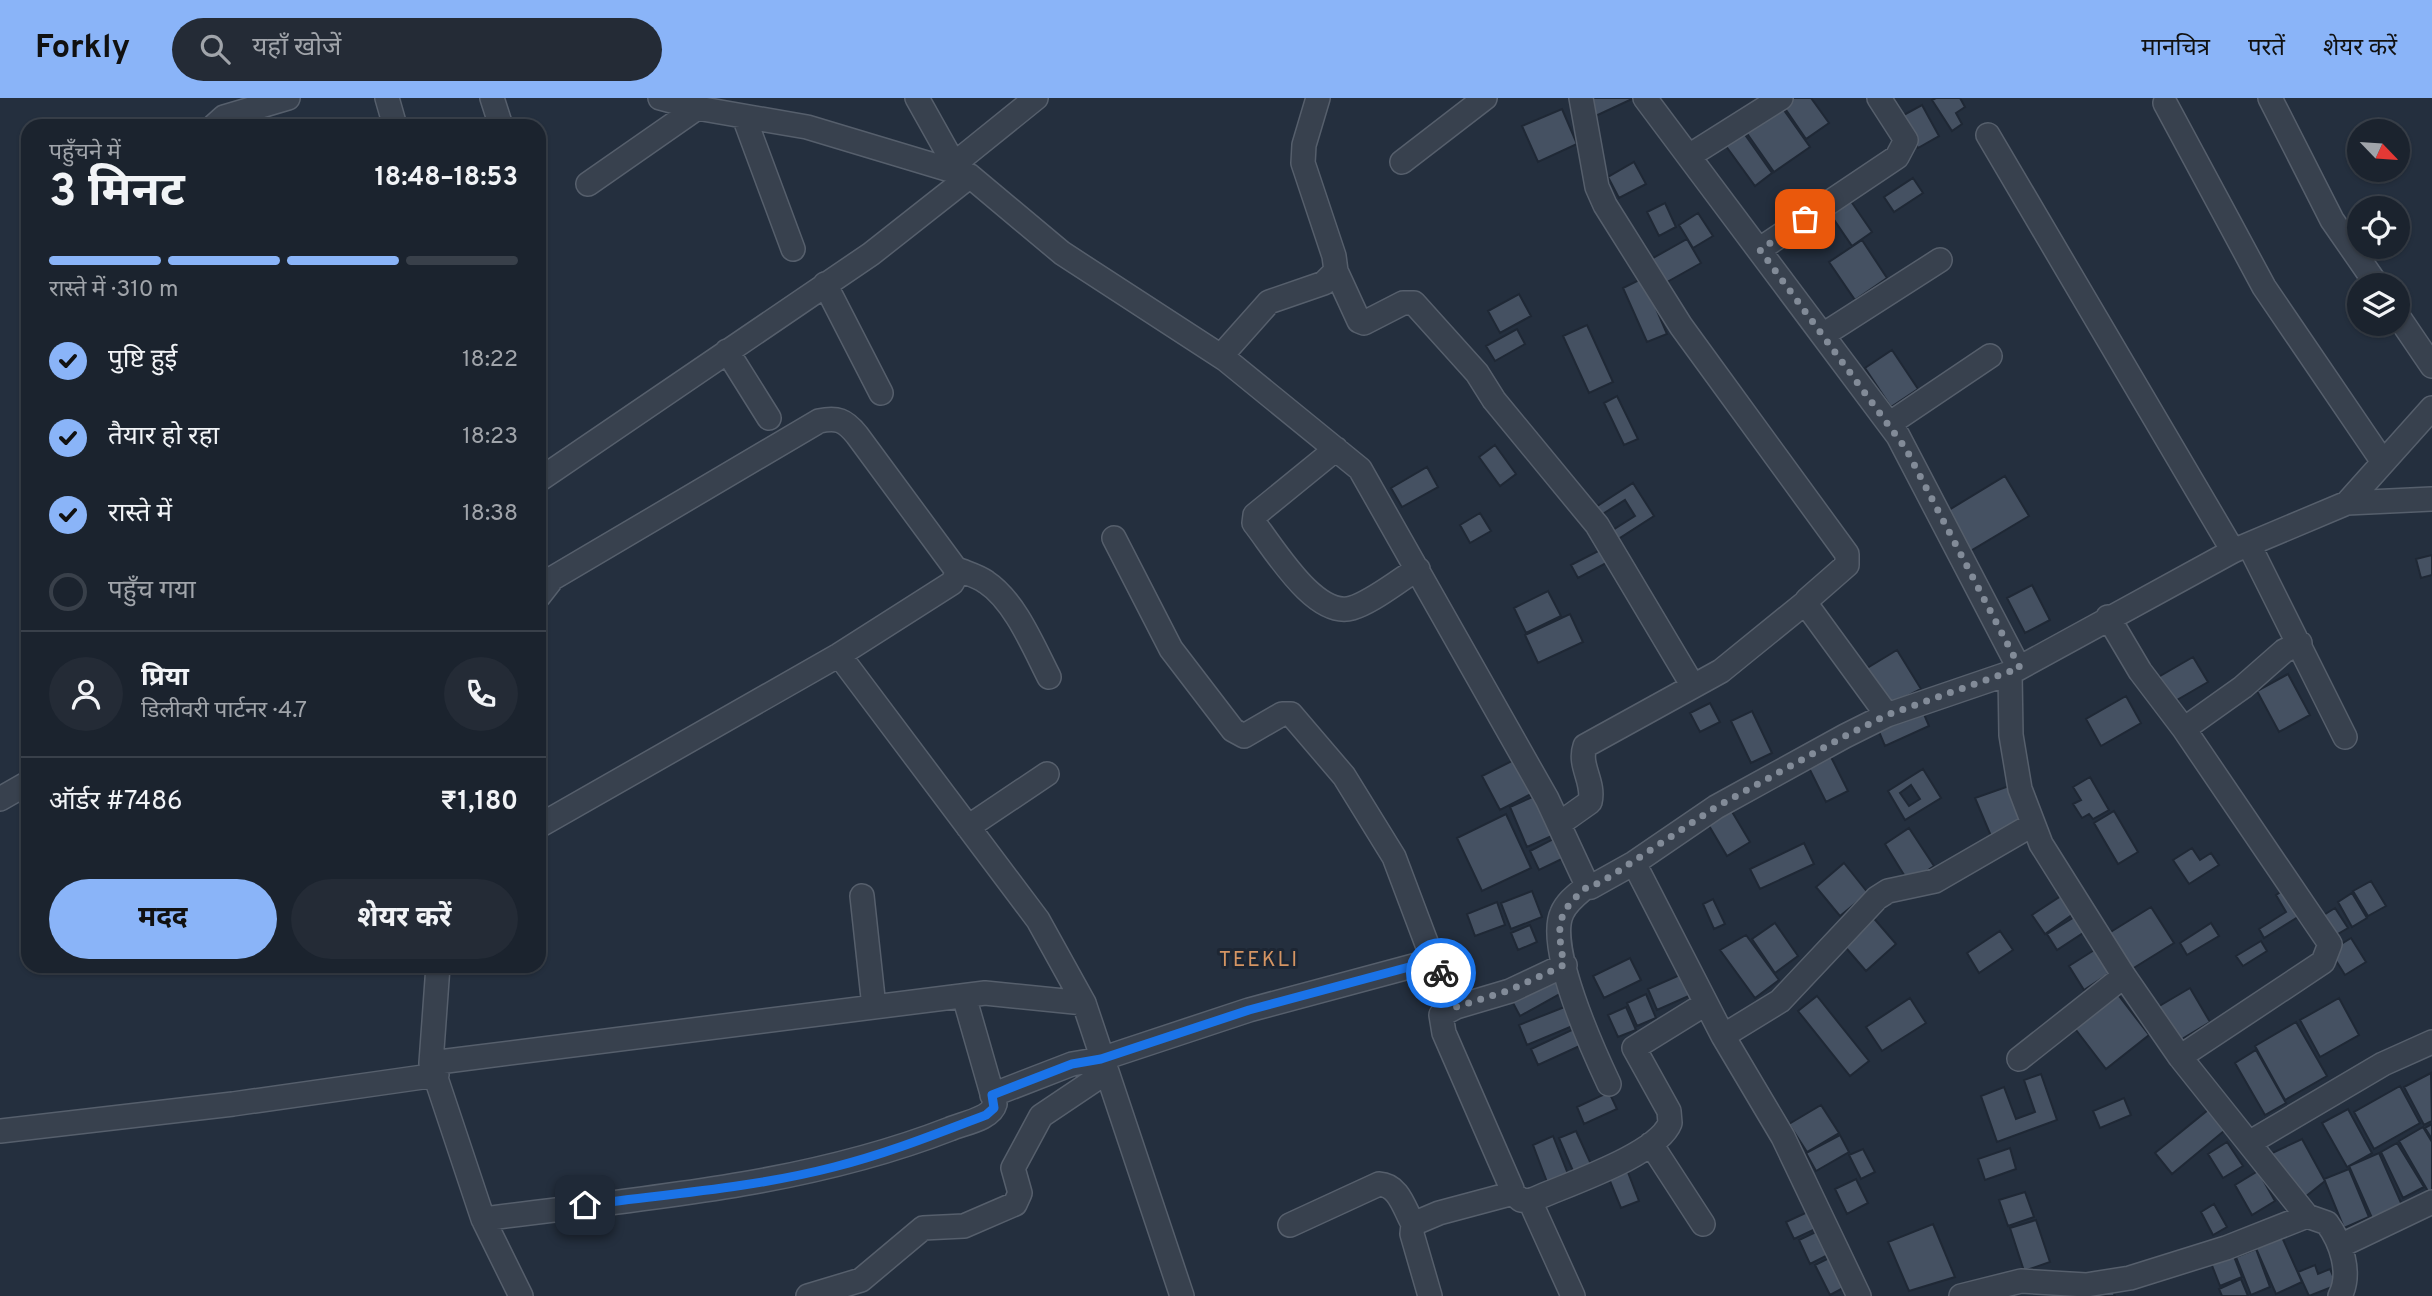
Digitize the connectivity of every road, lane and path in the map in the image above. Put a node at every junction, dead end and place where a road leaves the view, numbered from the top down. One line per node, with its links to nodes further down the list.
1 (288, 98): 17 (street)
2 (387, 98): 18 (street)
3 (492, 98): 19 (street)
4 (917, 98): 23 (street)
5 (1036, 98): 23 (street)
6 (1318, 98): 28 (street)
7 (1485, 98): 22 (street)
8 (1581, 98): 51 (street)
9 (1645, 98): 21 (street)
10 (1781, 98): 21 (street)
11 (1879, 98): 26 (street)
12 (2270, 98): 29 (street)
13 (668, 99): 15 (street)
14 (2165, 103): 42 (street)
15 (697, 108): 16 (street); 24 (street)
16 (744, 117): 23 (street); 25 (street)
17 (222, 119)
18 (393, 119)
19 (499, 119)
20 (1988, 135): 47 (street)
21 (1689, 156): 26 (street)
22 (1402, 162)
23 (957, 170): 30 (street); 34 (street)
24 (587, 184)
25 (793, 249)
26 (1760, 250): 32 (street)
27 (1940, 260): 32 (street)
28 (1336, 271): 34 (street); 57 (street)
29 (2368, 273)
30 (825, 284): 33 (street); 37 (street)
31 (2410, 334): 36 (street)
32 (1823, 335): 40 (street)
33 (727, 351): 39 (street); 43 (street)
34 (1221, 356): 41 (street)
35 (1990, 356): 40 (street)
36 (2432, 366)
37 (881, 393)
38 (2432, 408): 42 (street)
39 (769, 418)
40 (1889, 424): 55 (street)
41 (1336, 449): 49 (street); 49 (street)
42 (2383, 461): 45 (street)
43 (546, 475)
44 (2432, 499): 45 (street)
45 (2347, 503): 47 (street)
46 (1114, 538): 71 (street)
47 (2241, 548): 52 (street); 53 (street)
48 (957, 569): 50 (street); 54 (street); 56 (street)
49 (1418, 569): 65 (street)
50 (546, 587)
51 (1806, 602): 57 (street); 58 (street)
52 (2108, 617): 55 (street); 59 (street)
53 (2300, 643): 59 (street); 60 (street)
54 (839, 655): 64 (street); 67 (street)
55 (2015, 670): 58 (street); 66 (street)
56 (1049, 677)
57 (1693, 686): 65 (street)
58 (1887, 715): 68 (street)
59 (2183, 729): 82 (street)
60 (2345, 737)
61 (1047, 774): 67 (street)
62 (21, 787): 63 (street)
63 (0, 799)
64 (546, 822)
65 (1559, 824): 69 (street)
66 (2032, 825): 74 (street); 80 (street)
67 (968, 827): 76 (street)
68 (1634, 863): 69 (street); 77 (street)
69 (1588, 886): 72 (street)
70 (862, 896): 78 (street)
71 (1434, 963): 79 (street); 84 (street)
72 (1564, 965): 79 (street); 86 (street)
73 (438, 973): 85 (street)
74 (2124, 976): 82 (street); 83 (street)
75 (964, 996): 76 (street); 78 (street); 87 (street)
76 (1084, 1003): 84 (street)
77 (1705, 1004): 80 (street); 90 (street)
78 (874, 1007): 85 (street)
79 (1456, 1007): 91 (street)
80 (1723, 1036): 104 (street)
81 (2432, 1042): 89 (street)
82 (2180, 1057): 89 (street)
83 (2019, 1059)
84 (1103, 1066): 87 (street); 100 (street); 101 (street)
85 (434, 1069): 88 (street); 94 (street)
86 (1609, 1084)
87 (992, 1095): 94 (street)
88 (0, 1131)
89 (2249, 1143): 93 (street)
90 (1651, 1144): 91 (street); 96 (street)
91 (1520, 1197): 95 (street); 103 (street)
92 (2432, 1202): 98 (street)
93 (2307, 1216): 98 (street); 105 (street)
94 (483, 1219): 99 (street)
95 (1413, 1224): 97 (street); 102 (street)
96 (1703, 1224)
97 (1290, 1225)
98 (2340, 1246): 106 (street)
99 (521, 1296)
100 (808, 1296)
101 (1182, 1296)
102 (1430, 1296)
103 (1573, 1296)
104 (1859, 1296)
105 (1961, 1296)
106 (2340, 1296)

